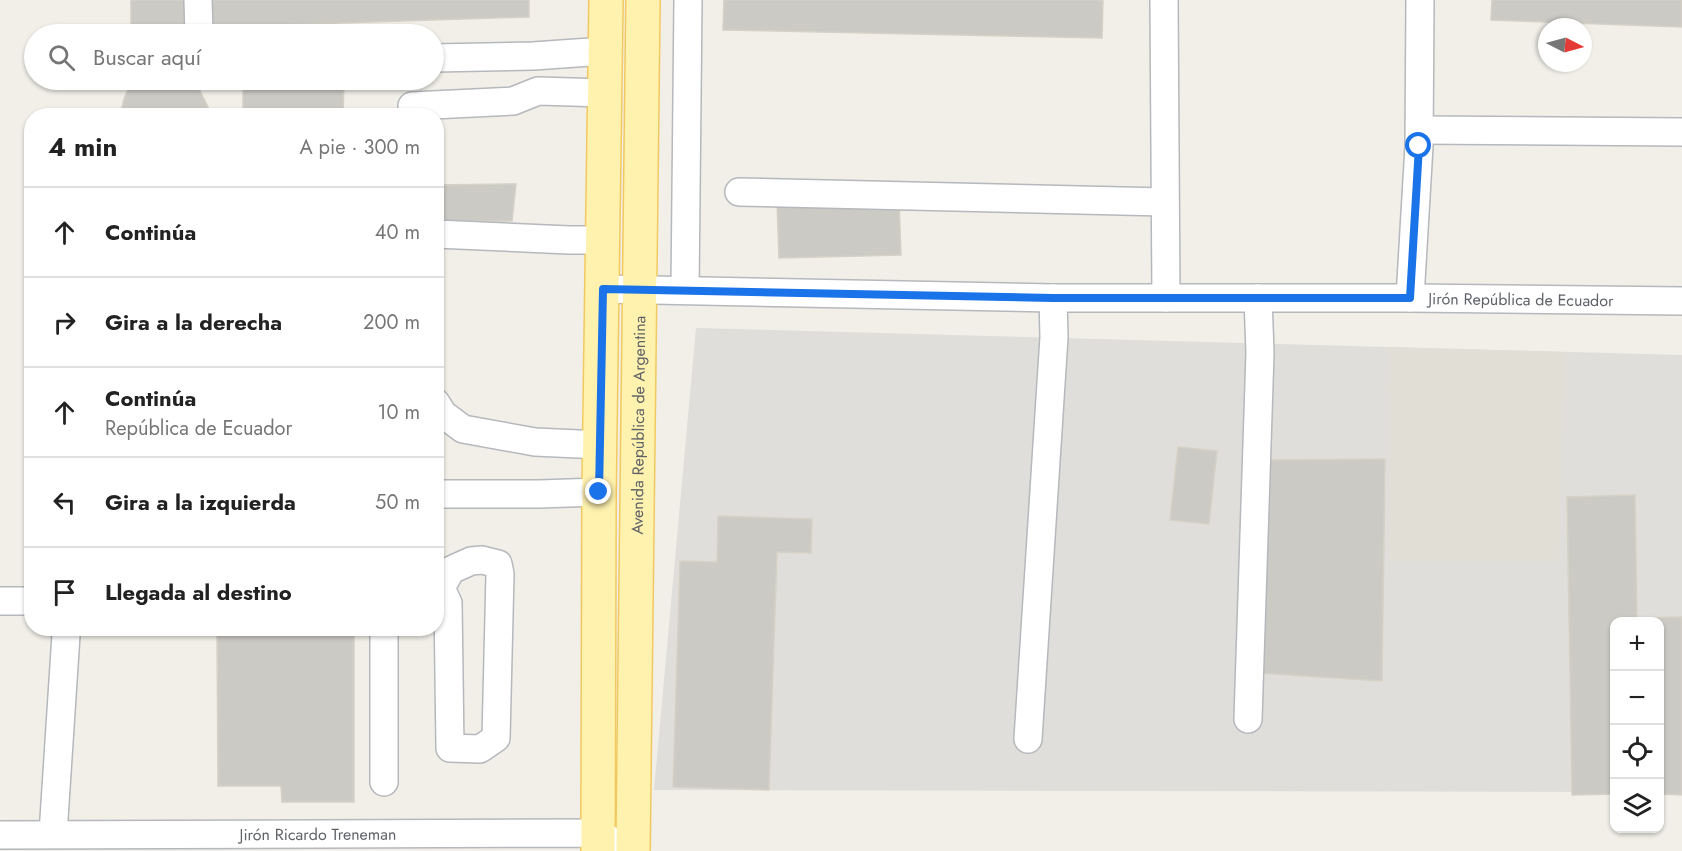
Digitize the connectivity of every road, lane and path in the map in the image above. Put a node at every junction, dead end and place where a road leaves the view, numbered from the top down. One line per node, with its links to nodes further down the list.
1 (198, 0): 7 (street)
2 (606, 0): 8 (main road)
3 (643, 0): 19 (main road, Avenida República de Argentina)
4 (688, 0): 20 (street)
5 (1164, 0): 15 (street)
6 (1420, 0): 12 (street)
7 (199, 24)
8 (605, 51): 9 (street); 10 (main road)
9 (444, 58)
10 (605, 93): 11 (street); 17 (main road)
11 (412, 106)
12 (1420, 130): 13 (street); 24 (street)
13 (1682, 132)
14 (739, 192): 15 (street)
15 (1164, 202): 22 (street)
16 (444, 234): 17 (street)
17 (603, 240): 18 (main road)
18 (603, 289): 19 (street, Jirón República de Ecuador); 27 (main road)
19 (639, 289): 20 (street, Jirón República de Ecuador); 43 (main road, Avenida República de Argentina)
20 (685, 290): 21 (street, Jirón República de Ecuador)
21 (1053, 298): 22 (street, Jirón República de Ecuador); 37 (street)
22 (1166, 298): 23 (street, Jirón República de Ecuador)
23 (1258, 298): 24 (street, Jirón República de Ecuador); 36 (street)
24 (1410, 298): 25 (street, Jirón República de Ecuador)
25 (1682, 301)
26 (444, 415): 27 (street)
27 (600, 445): 28 (main road)
28 (599, 492): 29 (street); 42 (main road)
29 (444, 495)
30 (444, 580): 31 (street)
31 (444, 596)
32 (0, 601): 33 (street)
33 (24, 601)
34 (66, 636): 39 (street)
35 (384, 636): 38 (street)
36 (1248, 719)
37 (1028, 739)
38 (384, 782)
39 (53, 834): 40 (street, Jirón Ricardo Treneman); 41 (street, Jirón Ricardo Treneman)
40 (0, 835)
41 (469, 842): 42 (street, Jirón Ricardo Treneman)
42 (598, 842): 43 (street, Jirón Ricardo Treneman)
43 (631, 851)

